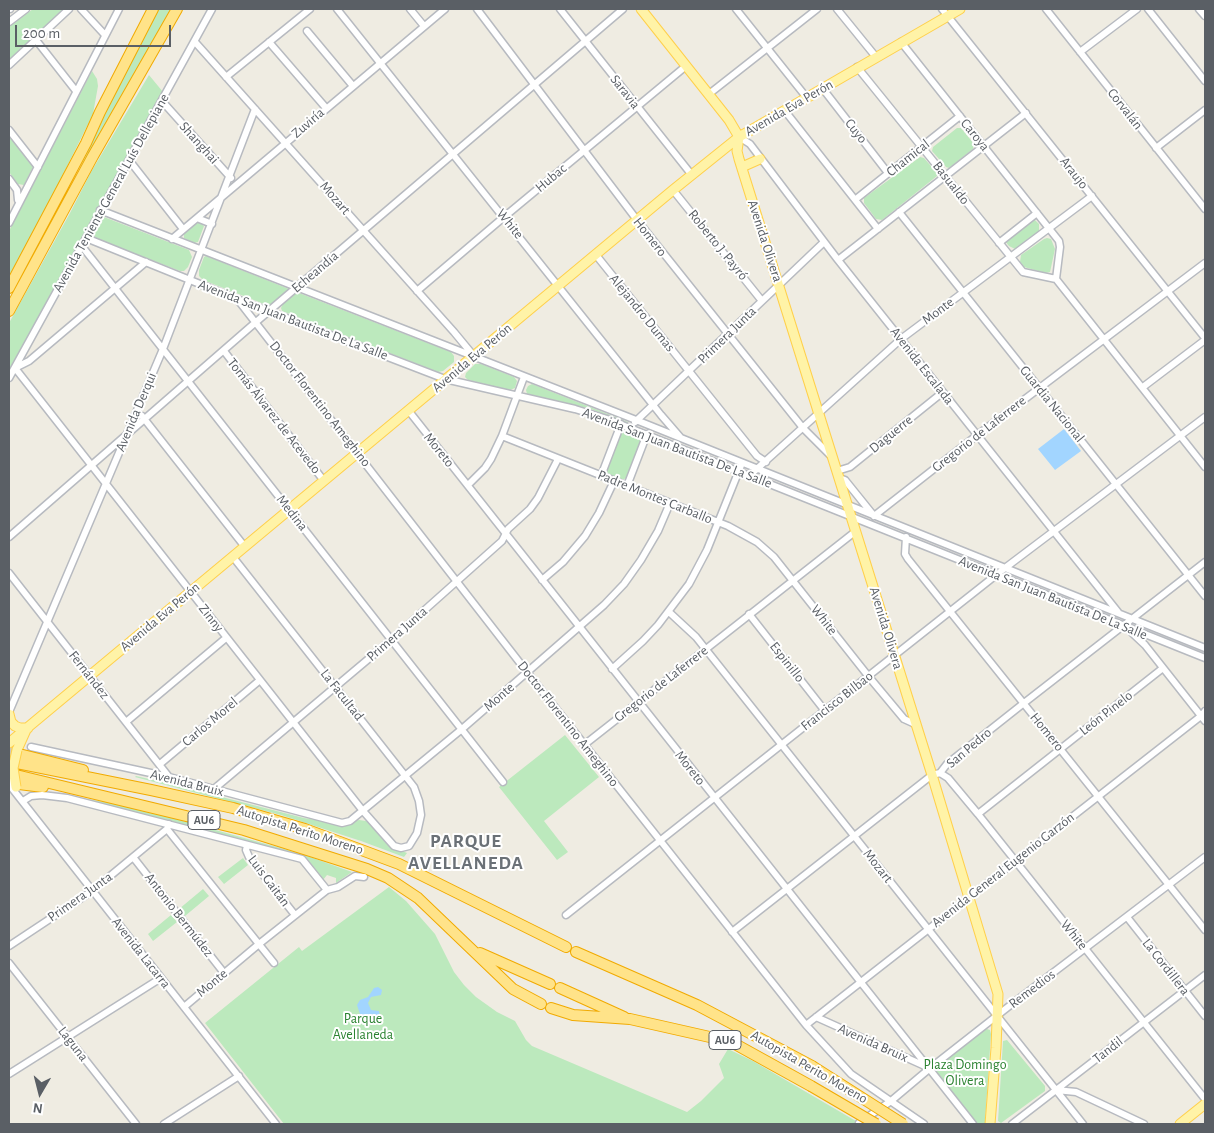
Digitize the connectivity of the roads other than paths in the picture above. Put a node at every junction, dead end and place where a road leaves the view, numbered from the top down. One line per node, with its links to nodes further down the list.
1 (26, 9): 26 (street)
2 (69, 9): 30 (street)
3 (81, 9): 29 (street)
4 (119, 9): 29 (street)
5 (153, 9): 111 (highway)
6 (177, 9): 119 (highway)
7 (212, 9): 32 (street, Avenida Teniente General Luís Dellepiane)
8 (310, 9): 33 (street)
9 (337, 9): 38 (street, White)
10 (410, 9): 27 (street)
11 (445, 9): 27 (street, Zuviría)
12 (477, 9): 44 (street, Homero)
13 (560, 9): 31 (street, Saravia)
14 (623, 9): 31 (street, Echeandía)
15 (641, 9): 40 (main road, Avenida Escalada)
16 (736, 9): 35 (street)
17 (817, 9): 35 (street)
18 (838, 9): 37 (street)
19 (960, 9): 24 (main road, Avenida Eva Perón)
20 (1046, 9): 36 (street, Corvalán)
21 (1137, 9): 36 (street)
22 (1148, 9): 43 (street)
23 (1199, 9): 25 (street)
24 (944, 12): 34 (main road, Avenida Eva Perón); 56 (street, Araujo)
25 (1205, 16)
26 (9, 22)
27 (424, 26): 38 (street, Zuviría)
28 (307, 31): 45 (street)
29 (105, 35): 47 (street)
30 (36, 40): 39 (street); 47 (street)
31 (585, 40): 44 (street, Echeandía); 51 (street, Saravia)
32 (195, 42): 42 (street, Mozart); 50 (street, Avenida Teniente General Luís Dellepiane)
33 (269, 42): 42 (street); 52 (street)
34 (900, 42): 37 (main road, Avenida Eva Perón); 57 (street, Caroya)
35 (768, 48): 48 (street); 49 (street)
36 (1080, 52): 63 (street, Corvalán)
37 (876, 56): 41 (main road, Avenida Eva Perón)
38 (380, 63): 45 (street, Zuviría); 65 (street, White)
39 (9, 64)
40 (686, 66): 48 (main road, Avenida Escalada); 51 (street, Hubac)
41 (857, 67): 46 (main road, Avenida Eva Perón); 62 (street, Basualdo)
42 (226, 77): 53 (street, Mozart)
43 (1205, 81)
44 (534, 85): 64 (street, Homero); 65 (street, Echeandía)
45 (353, 86): 52 (street, Zuviría)
46 (823, 89): 49 (main road, Avenida Eva Perón); 70 (street, Cuyo)
47 (76, 91): 68 (street)
48 (709, 94): 59 (main road, Avenida Escalada)
49 (807, 98): 55 (main road, Avenida Eva Perón)
50 (162, 101): 67 (street, Avenida Teniente General Luís Dellepiane); 73 (street, Shanghai)
51 (637, 107): 64 (street, Hubac); 71 (street, Saravia)
52 (326, 108): 60 (street, Zuviría)
53 (255, 109): 60 (street, Mozart); 73 (street, Avenida Derqui)
54 (1205, 110): 63 (street)
55 (785, 111): 59 (main road, Avenida Eva Perón); 79 (street)
56 (1026, 113): 61 (street); 78 (street, Araujo)
57 (960, 116): 61 (street, Caroya); 62 (street, Chamical)
58 (9, 130): 68 (street)
59 (739, 137): 66 (street, Avenida Escalada); 69 (main road, Avenida Olivera); 71 (main road, Avenida Eva Perón)
60 (286, 143): 75 (street, Zuviría); 94 (street, Mozart)
61 (984, 146): 72 (street); 84 (street, Caroya)
62 (922, 147): 70 (street, Chamical); 72 (street, Basualdo)
63 (1156, 148): 81 (street, Corvalán)
64 (584, 150): 86 (street, Hubac); 88 (street, Homero)
65 (453, 154): 86 (street, White); 94 (street, Echeandía)
66 (760, 159): 69 (main road); 97 (street, Avenida Escalada)
67 (129, 160): 82 (street, Avenida Teniente General Luís Dellepiane); 92 (street)
68 (38, 167): 80 (street)
69 (742, 167): 108 (main road, Avenida Olivera)
70 (888, 173): 79 (street, Chamical)
71 (691, 174): 76 (main road, Avenida Eva Perón)
72 (946, 176): 83 (street); 98 (street, Basualdo)
73 (230, 177): 75 (street, Shanghai); 77 (street, Avenida Derqui)
74 (9, 179): 80 (street)
75 (239, 181): 77 (street, Zuviría)
76 (673, 190): 88 (main road, Avenida Eva Perón); 117 (street, Roberto J. Payró)
77 (222, 196): 87 (street, Zuviría); 90 (street, Avenida Derqui)
78 (1092, 196): 91 (street, Monte); 114 (street, Araujo)
79 (856, 199): 93 (street)
80 (17, 205): 85 (street)
81 (1205, 209)
82 (100, 210): 95 (street, Avenida Teniente General Luís Dellepiane); 96 (street, Avenida San Juan Bautista De La Salle)
83 (899, 212): 93 (street); 115 (street, Guardia Nacional)
84 (1036, 213): 91 (street, Caroya); 98 (street)
85 (11, 214): 89 (street)
86 (504, 217): 109 (street, White); 113 (street, Hubac)
87 (197, 218): 90 (street); 92 (street, Zuviría)
88 (636, 220): 101 (main road, Avenida Eva Perón); 122 (street, Homero)
89 (9, 222)
90 (212, 224): 100 (street, Avenida Derqui)
91 (1049, 228): 102 (street, Monte); 106 (street)
92 (183, 229): 96 (street, Zuviría)
93 (878, 229): 103 (street)
94 (364, 231): 110 (street, Echeandía); 113 (street, Mozart)
95 (86, 238): 99 (street, Avenida Teniente General Luís Dellepiane); 104 (street, Avenida San Juan Bautista De La Salle)
96 (172, 239): 100 (street, Avenida San Juan Bautista De La Salle)
97 (824, 242): 103 (street, Avenida Escalada); 108 (street, Primera Junta)
98 (998, 243): 102 (street, Basualdo)
99 (81, 245): 112 (street, Medina); 130 (street, Avenida Teniente General Luís Dellepiane)
100 (201, 250): 107 (street, Avenida Derqui); 110 (street, Avenida San Juan Bautista De La Salle)
101 (596, 255): 109 (main road, Avenida Eva Perón); 131 (street, Alejandro Dumas)
102 (1010, 257): 106 (street, Basualdo); 115 (street, Monte)
103 (838, 260): 123 (street, Avenida Escalada)
104 (146, 262): 107 (street, Avenida San Juan Bautista De La Salle); 112 (street)
105 (1205, 264): 114 (street, Gregorio de Laferrere)
106 (1056, 279): 125 (street)
107 (190, 280): 116 (street, Avenida San Juan Bautista De La Salle); 127 (street, Avenida Derqui)
108 (779, 284): 117 (street, Primera Junta); 143 (main road, Avenida Olivera)
109 (559, 285): 129 (main road, Avenida Eva Perón); 140 (street, White)
110 (297, 287): 118 (street, Echeandía); 126 (street, Avenida San Juan Bautista De La Salle)
111 (9, 288)
112 (115, 288): 127 (street, Medina); 130 (street)
113 (417, 291): 121 (street, Mozart)
114 (1168, 291): 124 (street, Araujo); 125 (street, Gregorio de Laferrere)
115 (963, 292): 123 (street, Monte); 137 (street, Guardia Nacional)
116 (238, 299): 118 (street, Avenida San Juan Bautista De La Salle); 120 (street, Doctor Florentino Ameghino)
117 (762, 301): 122 (street, Primera Junta)
118 (270, 310): 120 (street, Echeandía); 134 (street, Avenida San Juan Bautista De La Salle)
119 (9, 311)
120 (256, 322): 128 (street, Echeandía); 156 (street, Doctor Florentino Ameghino)
121 (454, 332): 126 (street); 129 (street, Mozart)
122 (728, 334): 131 (street, Primera Junta); 148 (street, Homero)
123 (901, 339): 138 (street, Avenida Escalada); 143 (street, Monte)
124 (1205, 339): 136 (street)
125 (1104, 340): 136 (street); 137 (street, Gregorio de Laferrere)
126 (444, 344): 129 (street, Avenida San Juan Bautista De La Salle)
127 (163, 349): 135 (street, Medina); 141 (street, Avenida Derqui)
128 (224, 351): 135 (street, Echeandía); 170 (street, Tomás Álvarez de Acevedo)
129 (474, 356): 132 (street, Avenida San Juan Bautista De La Salle); 134 (main road, Avenida Eva Perón)
130 (15, 368): 133 (street, Avenida Teniente General Luís Dellepiane); 162 (street, Zinny)
131 (689, 371): 140 (street, Primera Junta); 157 (street, Alejandro Dumas)
132 (524, 377): 139 (street); 146 (street, Avenida San Juan Bautista De La Salle)
133 (9, 378)
134 (445, 379): 139 (street, Avenida San Juan Bautista De La Salle); 142 (main road, Avenida Eva Perón)
135 (188, 381): 145 (street, Echeandía); 178 (street, Medina)
136 (1143, 387): 154 (street)
137 (1039, 388): 153 (street, Gregorio de Laferrere); 172 (street, Guardia Nacional)
138 (943, 392): 153 (street, Avenida Escalada); 167 (street, Daguerre)
139 (517, 396): 147 (street, Avenida San Juan Bautista De La Salle); 152 (street)
140 (653, 405): 146 (street, Primera Junta); 155 (street, White)
141 (137, 409): 145 (street); 150 (street, Avenida Derqui)
142 (408, 410): 156 (main road, Avenida Eva Perón); 174 (street, Moreto)
143 (818, 413): 148 (street, Monte); 158 (main road, Avenida Olivera)
144 (1205, 417): 154 (street, Francisco Bilbao)
145 (144, 418): 150 (street, Echeandía); 188 (street)
146 (636, 420): 149 (street); 155 (street, Avenida San Juan Bautista De La Salle)
147 (621, 424): 149 (street, Avenida San Juan Bautista De La Salle); 168 (street)
148 (803, 428): 158 (street, Homero); 160 (street, Monte)
149 (633, 429): 151 (street, Avenida San Juan Bautista De La Salle)
150 (127, 433): 162 (street, Echeandía); 173 (street, Avenida Derqui)
151 (647, 434): 166 (street, Avenida San Juan Bautista De La Salle); 175 (street)
152 (502, 436): 159 (street, Padre Montes Carballo); 174 (street)
153 (976, 436): 179 (street, Gregorio de Laferrere); 184 (street, Avenida Escalada)
154 (1180, 436): 164 (street); 172 (street, Francisco Bilbao)
155 (683, 440): 161 (street, Avenida San Juan Bautista De La Salle)
156 (358, 452): 170 (main road, Avenida Eva Perón); 197 (street, Doctor Florentino Ameghino)
157 (758, 456): 160 (street, Alejandro Dumas); 163 (street)
158 (833, 458): 167 (main road, Avenida Olivera)
159 (558, 459): 168 (street, Padre Montes Carballo); 185 (street, Primera Junta)
160 (766, 462): 165 (street, Monte)
161 (742, 463): 163 (street, Avenida San Juan Bautista De La Salle); 166 (street)
162 (90, 466): 173 (street, Zinny); 186 (street, Echeandía)
163 (749, 466): 165 (street, Avenida San Juan Bautista De La Salle)
164 (1205, 467)
165 (758, 469): 169 (street, Monte); 177 (street, Avenida San Juan Bautista De La Salle)
166 (738, 472): 169 (street, Avenida San Juan Bautista De La Salle); 181 (street)
167 (838, 474): 177 (main road, Avenida Olivera); 179 (street)
168 (601, 476): 171 (street, Padre Montes Carballo)
169 (749, 476): 180 (street, Avenida San Juan Bautista De La Salle)
170 (324, 481): 178 (main road, Avenida Eva Perón)
171 (614, 481): 175 (street, Padre Montes Carballo); 195 (street)
172 (1117, 483): 184 (street, Francisco Bilbao); 194 (street, Guardia Nacional)
173 (105, 484): 199 (street, Zinny); 207 (street, Avenida Derqui)
174 (468, 485): 185 (street, Moreto)
175 (627, 486): 176 (street, Padre Montes Carballo)
176 (670, 503): 181 (street, Padre Montes Carballo); 209 (street, Monte)
177 (847, 505): 179 (street, Avenida San Juan Bautista De La Salle); 180 (main road, Avenida Olivera)
178 (289, 509): 188 (main road, Avenida Eva Perón); 211 (street, Medina)
179 (874, 516): 182 (street, Avenida San Juan Bautista De La Salle)
180 (851, 517): 183 (main road, Avenida Olivera); 187 (street, Avenida San Juan Bautista De La Salle)
181 (719, 523): 196 (street, Padre Montes Carballo); 202 (street)
182 (909, 530): 187 (street); 191 (street, Avenida San Juan Bautista De La Salle)
183 (856, 531): 196 (street, Gregorio de Laferrere); 214 (main road, Avenida Olivera)
184 (1053, 532): 191 (street, Francisco Bilbao); 198 (street, Avenida Escalada)
185 (506, 534): 195 (street, Moreto); 197 (street, Primera Junta)
186 (9, 537)
187 (906, 539): 193 (street, Avenida San Juan Bautista De La Salle); 203 (street, Homero)
188 (245, 546): 189 (main road, Avenida Eva Perón)
189 (233, 557): 199 (main road, Avenida Eva Perón); 222 (street, La Facultad)
190 (1205, 562): 194 (street, San Pedro)
191 (1005, 568): 193 (street, Francisco Bilbao); 201 (street, Avenida San Juan Bautista De La Salle)
192 (9, 573): 207 (street, Fernández)
193 (996, 575): 203 (street, Francisco Bilbao); 208 (street, Avenida San Juan Bautista De La Salle)
194 (1189, 575): 200 (street, Guardia Nacional); 206 (street, San Pedro)
195 (542, 580): 209 (street, Moreto)
196 (793, 580): 205 (street, Gregorio de Laferrere); 220 (street, White)
197 (457, 582): 211 (street, Primera Junta); 218 (street, Doctor Florentino Ameghino)
198 (1099, 589): 201 (street); 204 (street, Avenida Escalada)
199 (190, 592): 210 (street, Zinny); 219 (main road, Avenida Eva Perón)
200 (1205, 596)
201 (1090, 602): 204 (street, Avenida San Juan Bautista De La Salle)
202 (669, 612): 213 (street, Mozart); 217 (street)
203 (951, 612): 214 (street, Francisco Bilbao); 224 (street, Homero)
204 (1119, 613): 206 (street, Avenida San Juan Bautista De La Salle); 208 (street, Avenida Escalada)
205 (749, 614): 213 (street, Gregorio de Laferrere); 225 (street, Espinillo)
206 (1132, 619): 208 (street, San Pedro); 212 (street, Avenida San Juan Bautista De La Salle)
207 (47, 620): 219 (street, Fernández); 226 (street, Avenida Derqui)
208 (1124, 626): 215 (street, Avenida San Juan Bautista De La Salle); 216 (street, Avenida Escalada); 224 (street, San Pedro)
209 (579, 627): 217 (street, Moreto); 218 (street, Monte)
210 (226, 638): 221 (street, Zinny); 228 (street)
211 (391, 640): 222 (street, Primera Junta); 232 (street, Medina)
212 (1205, 648)
213 (706, 649): 223 (street, Gregorio de Laferrere); 235 (street, Mozart)
214 (894, 655): 220 (street, Francisco Bilbao); 230 (main road, Avenida Olivera)
215 (1205, 658)
216 (1164, 668): 227 (street, Avenida Escalada); 237 (street, León Pinelo)
217 (612, 669): 223 (street, Moreto)
218 (527, 672): 232 (street, Monte); 234 (street, Doctor Florentino Ameghino)
219 (90, 676): 228 (street, Fernández); 231 (main road, Avenida Eva Perón)
220 (868, 676): 225 (street, Francisco Bilbao); 230 (street, White)
221 (260, 680): 229 (street, Zinny); 239 (street, Carlos Morel)
222 (336, 687): 229 (street, Primera Junta); 241 (street, La Facultad)
223 (638, 702): 234 (street, Gregorio de Laferrere); 247 (street, Moreto)
224 (1024, 703): 237 (street, Homero); 240 (street, San Pedro)
225 (825, 710): 235 (street, Francisco Bilbao)
226 (9, 713): 231 (main road)
227 (1204, 716): 246 (street, Avenida General Eugenio Garzón)
228 (126, 722): 239 (street, Fernández)
229 (293, 723): 245 (street, Primera Junta); 248 (street, Zinny)
230 (915, 724): 240 (main road, Avenida Olivera)
231 (28, 728): 233 (main road, Avenida Eva Perón); 238 (main road)
232 (462, 729): 241 (street, Monte); 243 (street, Medina)
233 (9, 744)
234 (584, 745): 253 (street, Doctor Florentino Ameghino)
235 (781, 745): 247 (street, Francisco Bilbao); 252 (street, Mozart)
236 (31, 746): 242 (street, Avenida Bruix)
237 (1061, 749): 246 (street, Homero); 249 (street, León Pinelo)
238 (18, 756): 244 (main road, bridge); 302 (highway, Autopista Perito Moreno / AU6, bridge)
239 (160, 764): 242 (street, Fernández)
240 (936, 774): 249 (street, White); 252 (street, San Pedro); 264 (main road, Avenida Olivera)
241 (406, 776): 248 (street, Monte); 254 (street, La Facultad)
242 (169, 778): 245 (street, Avenida Bruix)
243 (503, 782)
244 (16, 787): 251 (street); 263 (street, Avenida Lacarra); 274 (highway, Autopista Perito Moreno / AU6)
245 (214, 789): 250 (street, Avenida Bruix)
246 (1098, 796): 258 (street, Avenida General Eugenio Garzón); 260 (street, Homero)
247 (714, 798): 253 (street, Francisco Bilbao); 262 (street, Moreto)
248 (363, 811): 250 (street, Monte); 254 (street, Zinny)
249 (978, 814): 258 (street, White)
250 (342, 823)
251 (168, 826): 255 (street); 256 (street, Primera Junta); 271 (street)
252 (854, 836): 262 (street, San Pedro); 268 (street, Mozart)
253 (660, 841): 266 (street, Francisco Bilbao); 270 (street, Doctor Florentino Ameghino)
254 (390, 843)
255 (247, 845): 261 (street); 265 (street, Luis Gaitán)
256 (133, 857): 263 (street, Primera Junta); 277 (street, Antonio Bermúdez)
257 (1205, 857): 260 (street, Remedios)
258 (1015, 861): 264 (street, Avenida General Eugenio Garzón); 273 (street, White)
259 (364, 877): 261 (street, Monte)
260 (1169, 885): 267 (street, Remedios); 269 (street, Homero)
261 (327, 890): 265 (street, Monte)
262 (787, 890): 270 (street, San Pedro); 280 (street, Moreto)
263 (92, 891): 272 (street, Primera Junta); 279 (street, Avenida Lacarra)
264 (969, 897): 268 (street, Avenida General Eugenio Garzón); 285 (main road, Avenida Olivera)
265 (295, 915): 271 (street, Monte)
266 (566, 916)
267 (1127, 917): 273 (street, Remedios); 281 (street, La Cordillera)
268 (928, 929): 280 (street, Avenida General Eugenio Garzón); 285 (street, Mozart)
269 (1205, 930)
270 (732, 932): 288 (street, Doctor Florentino Ameghino)
271 (259, 944): 276 (street); 277 (street, Monte)
272 (9, 946)
273 (1085, 949): 285 (street, Remedios); 287 (street, White)
274 (472, 950): 286 (highway, Autopista Perito Moreno / AU6); 286 (highway, Autopista Perito Moreno / AU6)
275 (9, 963): 289 (street, Laguna)
276 (274, 963)
277 (224, 973): 282 (street, Monte)
278 (1205, 975): 281 (street, Tandil)
279 (161, 978): 282 (street, Avenida Lacarra); 289 (street)
280 (861, 982): 284 (street, Avenida General Eugenio Garzón); 290 (street, Moreto)
281 (1185, 991): 283 (street, La Cordillera); 287 (street, Tandil)
282 (184, 1007): 292 (street, Avenida Lacarra)
283 (1205, 1016)
284 (816, 1017): 288 (street, Avenida General Eugenio Garzón); 290 (street, Avenida Bruix)
285 (997, 1017): 290 (street, Remedios); 293 (street, Mozart); 305 (main road, Avenida Olivera)
286 (630, 1019): 301 (highway, Autopista Perito Moreno / AU6, bridge)
287 (1144, 1022): 293 (street, Tandil); 294 (street, White)
288 (806, 1025): 295 (street, Doctor Florentino Ameghino)
289 (67, 1036): 291 (street); 298 (street, Laguna)
290 (929, 1068): 295 (street, Remedios); 304 (street, Moreto)
291 (9, 1074)
292 (239, 1076): 299 (street); 300 (street, Avenida Lacarra)
293 (1056, 1090): 306 (street, Tandil); 307 (street, Mozart); 308 (street)
294 (1205, 1099)
295 (891, 1101): 297 (street, Remedios); 303 (street, Doctor Florentino Ameghino)
296 (1205, 1104): 309 (main road)
297 (859, 1123)
298 (136, 1124)
299 (164, 1124)
300 (276, 1124)
301 (876, 1124)
302 (904, 1124)
303 (924, 1124)
304 (973, 1124)
305 (990, 1124)
306 (1012, 1124)
307 (1082, 1124)
308 (1144, 1124)
309 (1180, 1124)

